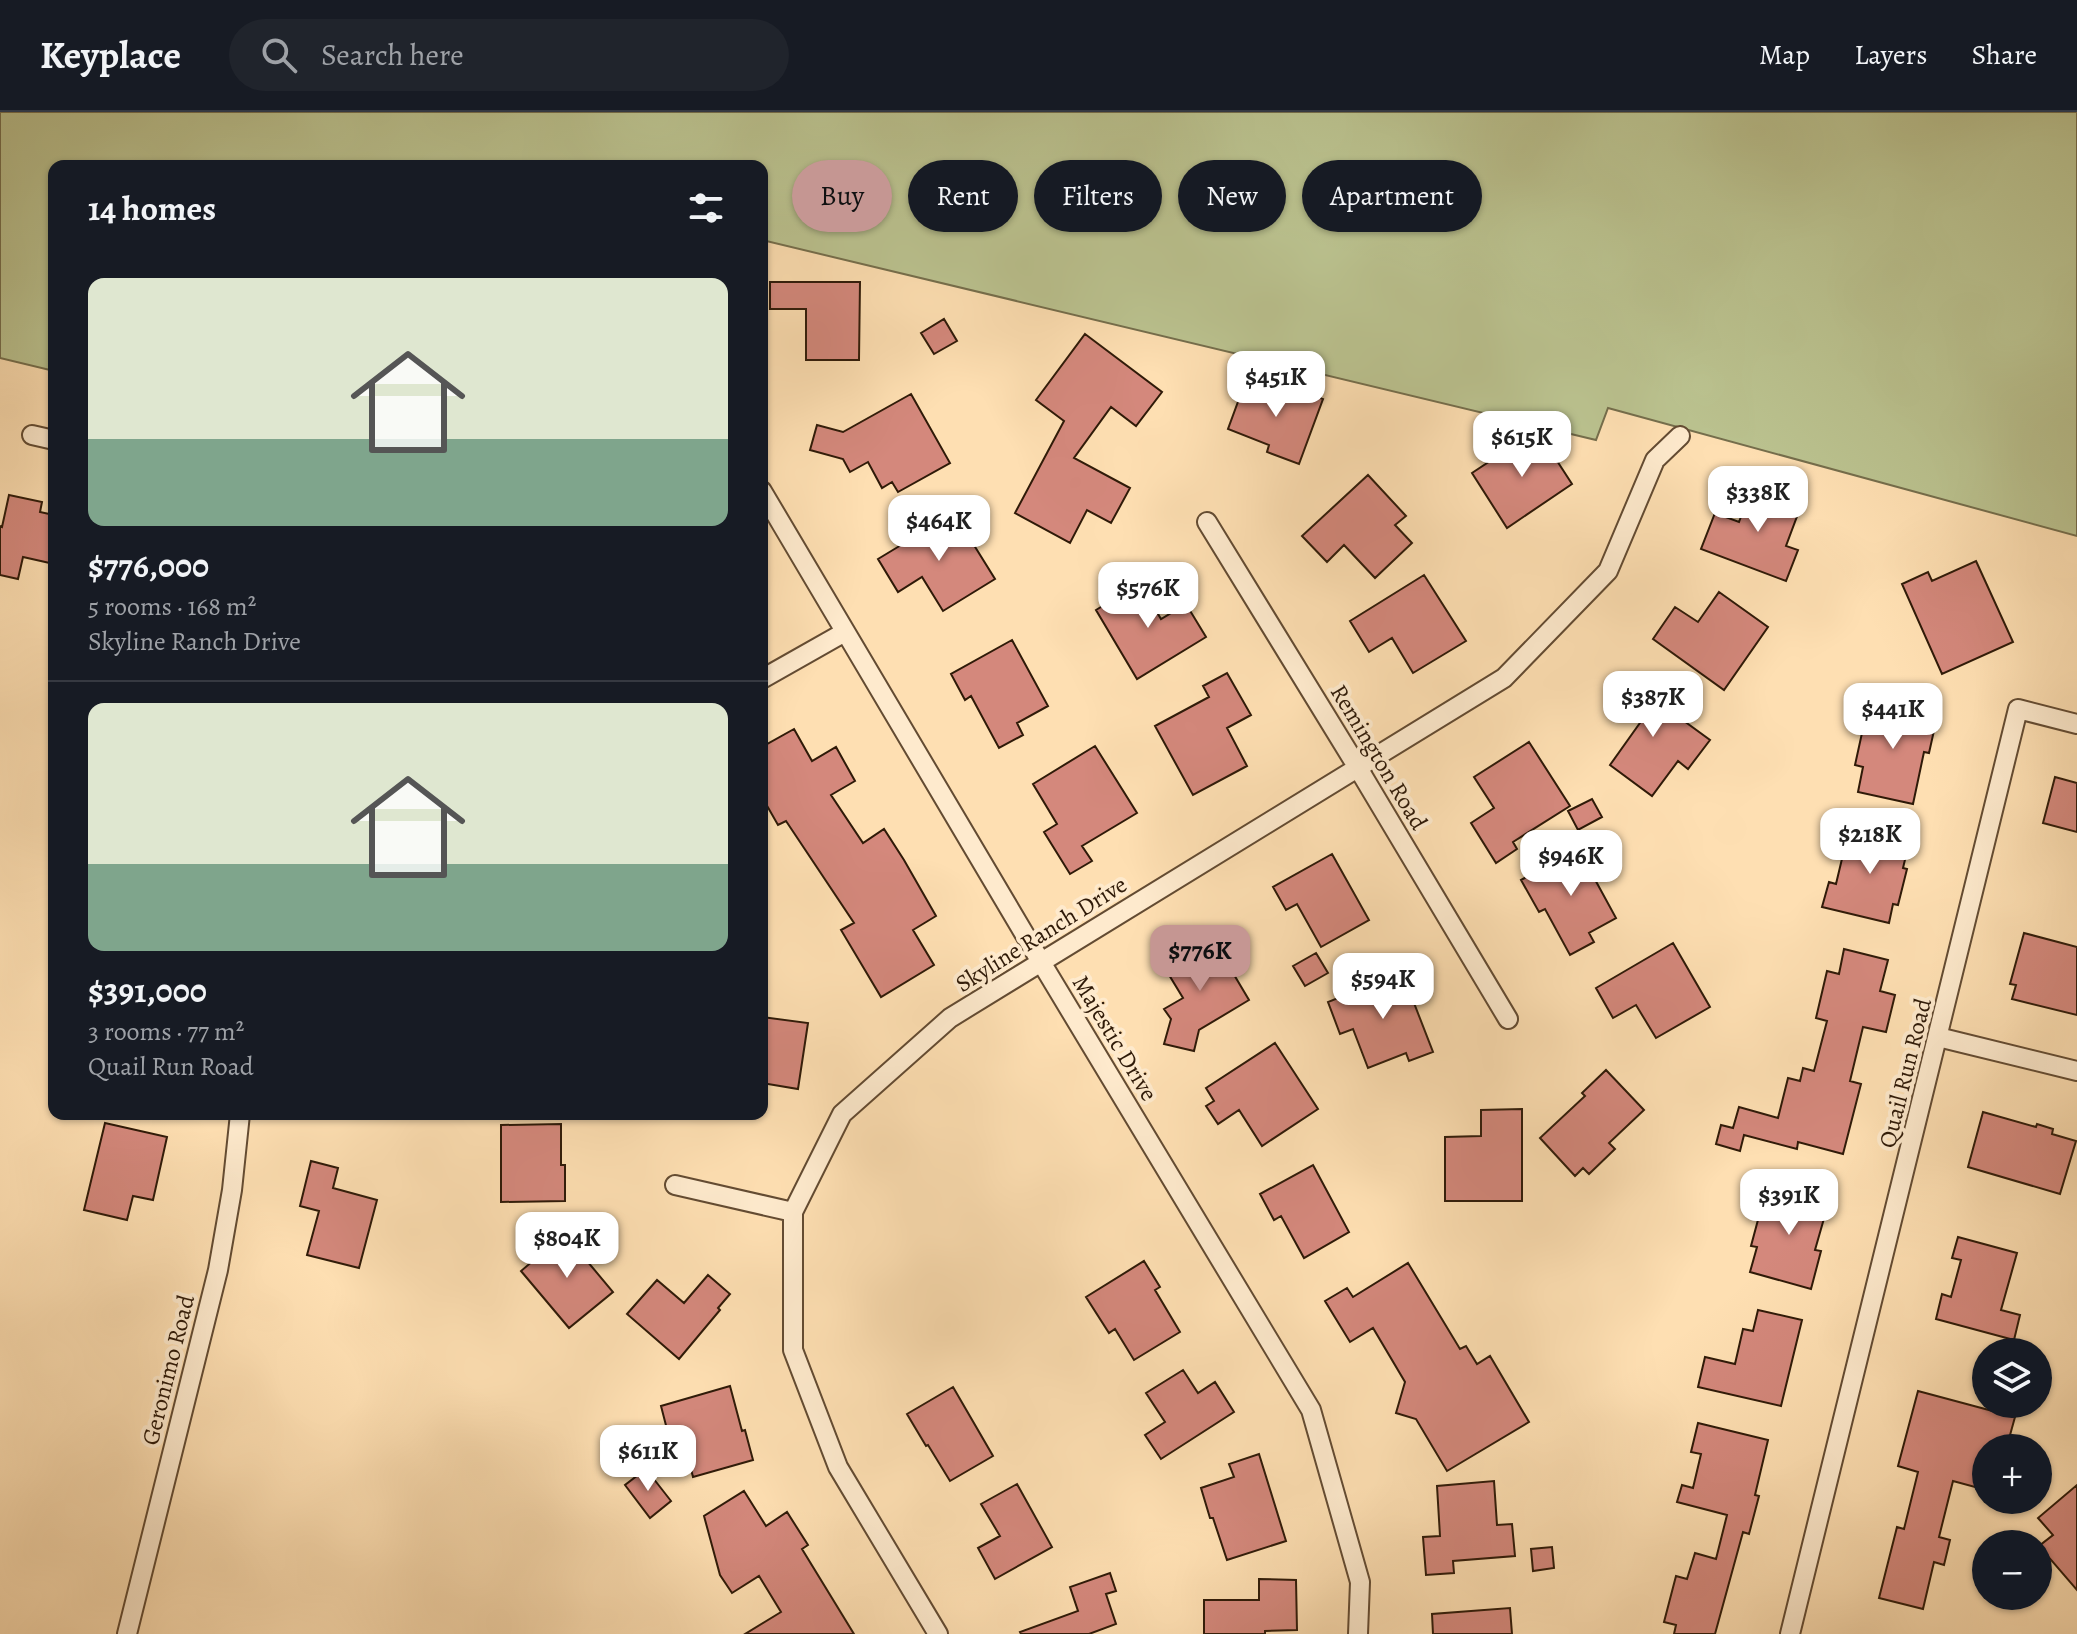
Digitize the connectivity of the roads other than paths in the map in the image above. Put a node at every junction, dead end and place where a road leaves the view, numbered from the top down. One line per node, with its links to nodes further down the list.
1 (32, 435): 3 (street)
2 (1680, 436): 9 (street, Skyline Ranch Drive)
3 (48, 439)
4 (768, 501): 6 (street, Majestic Drive)
5 (1207, 522): 9 (street, Remington Road)
6 (845, 632): 7 (street); 10 (street, Majestic Drive)
7 (768, 676)
8 (2077, 724): 12 (street, Quail Run Road)
9 (1358, 768): 10 (street, Skyline Ranch Drive); 11 (street, Remington Road)
10 (1041, 962): 16 (street, Skyline Ranch Drive); 19 (street, Majestic Drive)
11 (1508, 1019)
12 (1938, 1037): 13 (street); 20 (street, Quail Run Road)
13 (2077, 1071)
14 (239, 1120): 17 (street, Geronimo Road)
15 (675, 1185): 16 (street)
16 (793, 1212): 18 (street, Skyline Ranch Drive)
17 (127, 1634)
18 (938, 1634)
19 (1358, 1634)
20 (1790, 1634)

